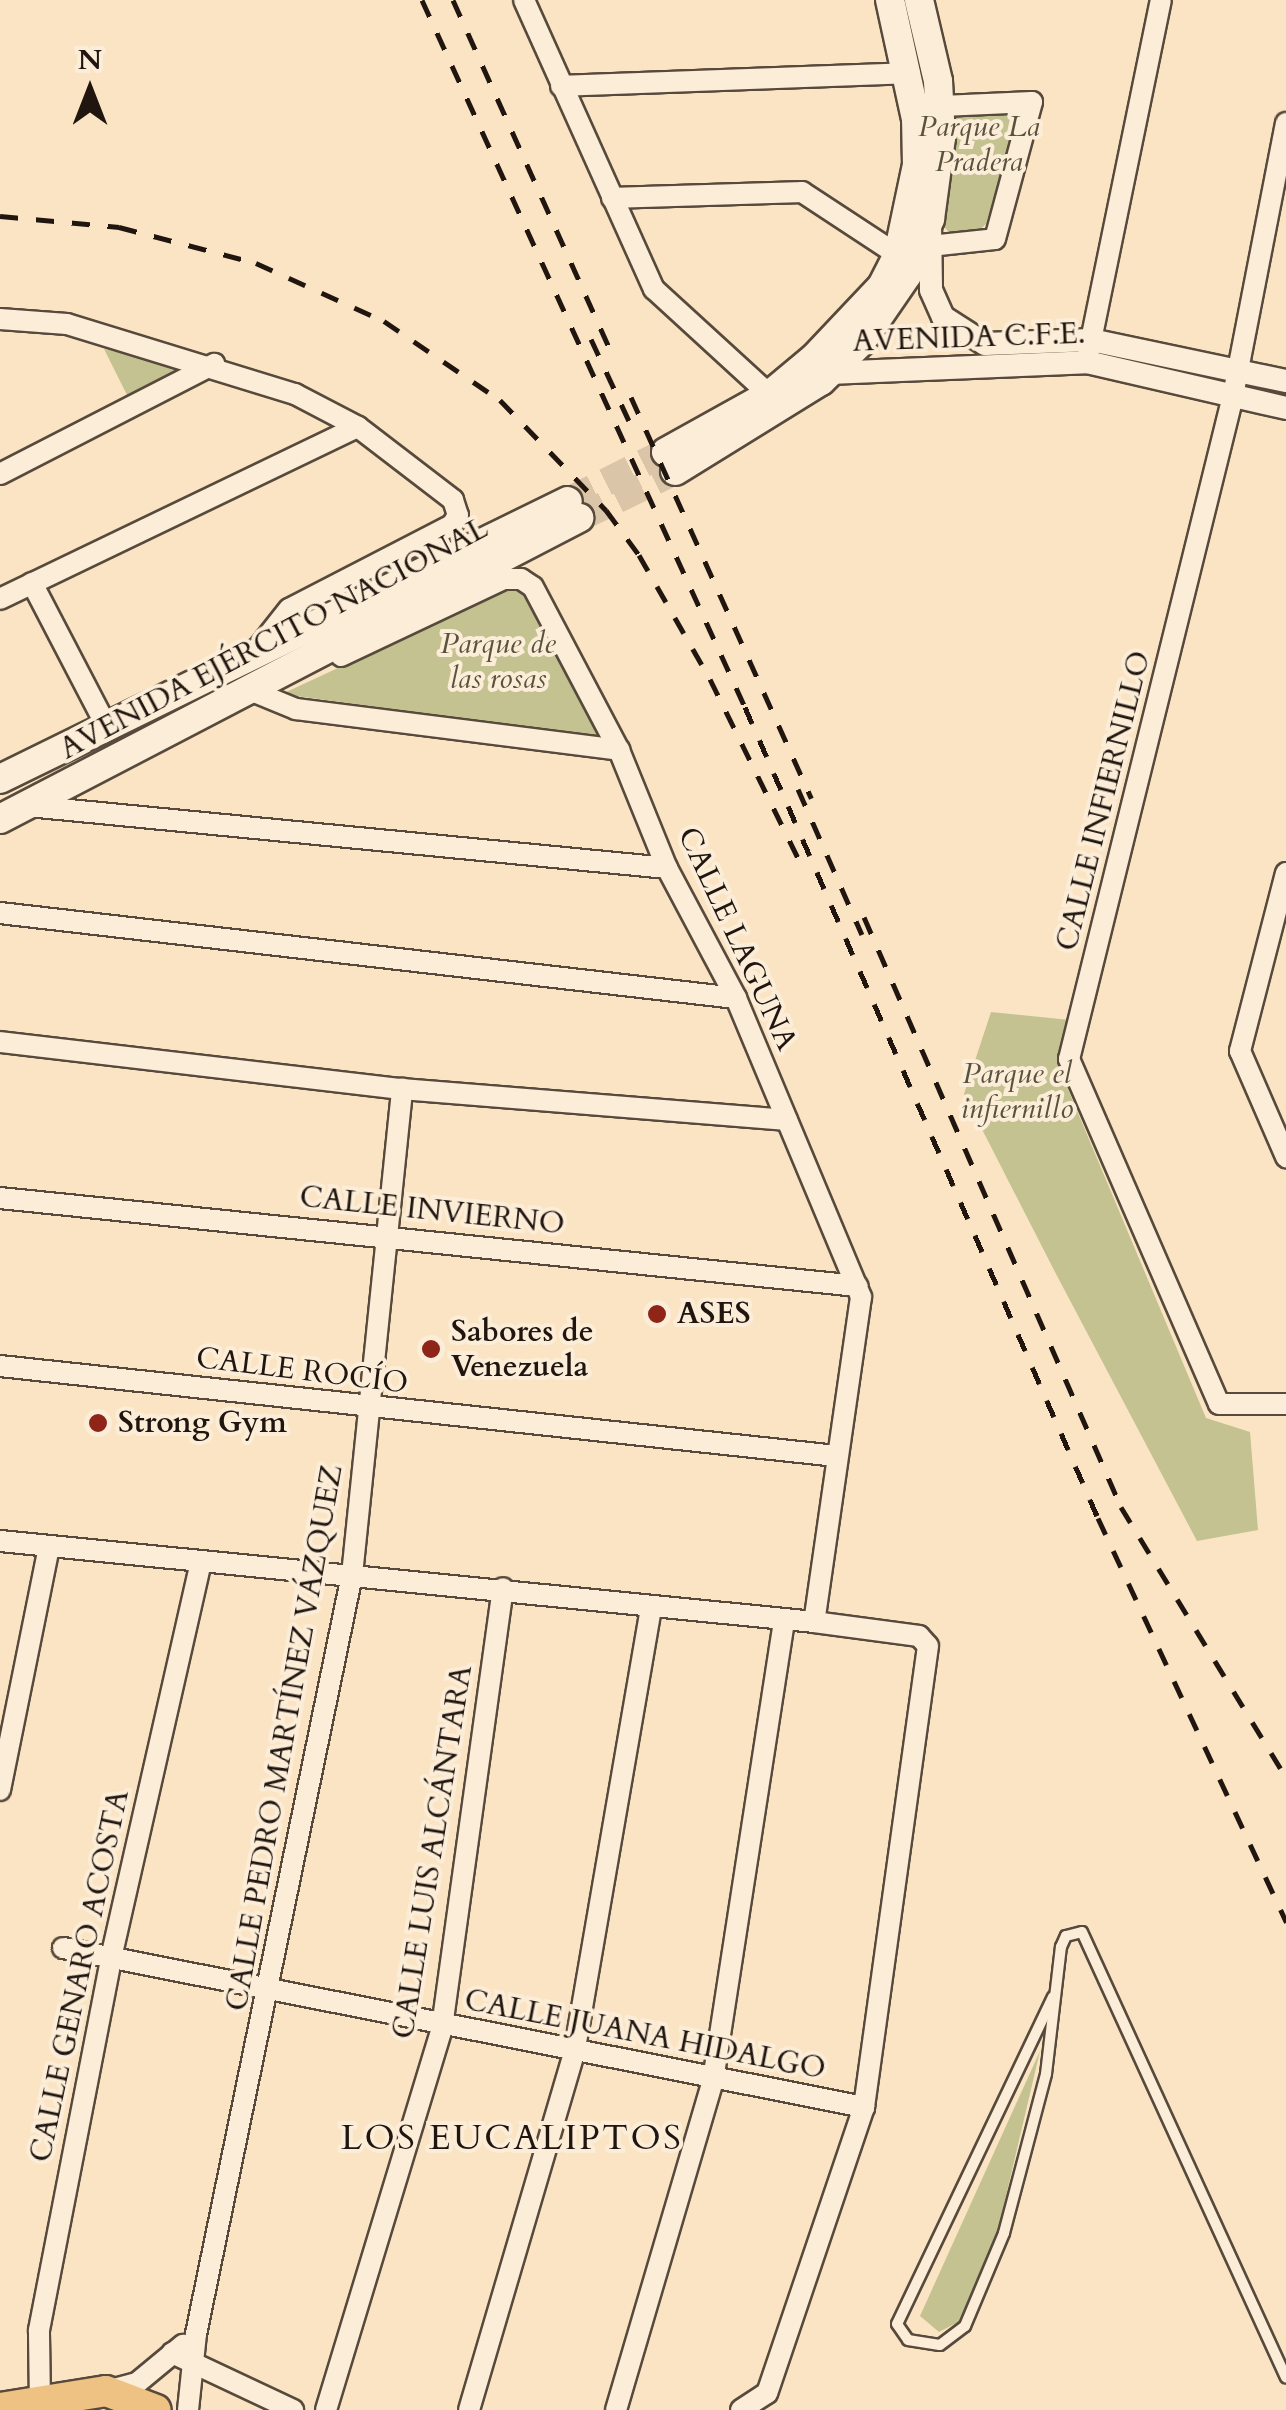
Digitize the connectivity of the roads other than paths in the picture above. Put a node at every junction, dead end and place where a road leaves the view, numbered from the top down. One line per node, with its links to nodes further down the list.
1 (524, 0): 6 (street)
2 (890, 0): 5 (main road)
3 (919, 0): 7 (main road)
4 (1161, 0): 14 (street)
5 (910, 74): 6 (street); 11 (main road)
6 (561, 86): 9 (street)
7 (942, 106): 10 (main road); 10 (street)
8 (1286, 123): 16 (street, CALLE INFIERNILLO)
9 (612, 198): 11 (street); 19 (street)
10 (930, 233): 14 (street, AVENIDA C.F.E.); 17 (main road)
11 (898, 255): 17 (main road)
12 (11, 320): 13 (street); 15 (street)
13 (0, 335)
14 (1089, 351): 16 (street, AVENIDA C.F.E.); 17 (street, AVENIDA C.F.E.); 20 (street, AVENIDA C.F.E.)
15 (214, 364): 22 (street); 23 (street)
16 (1239, 370): 18 (street, AVENIDA C.F.E.); 20 (street, CALLE INFIERNILLO)
17 (829, 373)
18 (1286, 381)
19 (761, 386)
20 (1234, 396): 21 (street, AVENIDA C.F.E.); 45 (street, CALLE INFIERNILLO)
21 (1286, 408)
22 (358, 426): 24 (street); 26 (street)
23 (0, 474)
24 (32, 583): 25 (street); 28 (street)
25 (0, 599)
26 (255, 652): 27 (main road, AVENIDA EJÉRCITO NACIONAL); 28 (main road, AVENIDA EJÉRCITO NACIONAL)
27 (256, 688): 29 (street); 29 (street, CALLE LAGUNA); 31 (main road, AVENIDA EJÉRCITO NACIONAL)
28 (106, 727): 30 (main road, AVENIDA EJÉRCITO NACIONAL)
29 (619, 750): 33 (street, CALLE LAGUNA)
30 (0, 780)
31 (28, 806): 32 (main road, AVENIDA EJÉRCITO NACIONAL); 33 (street)
32 (0, 820)
33 (667, 868): 36 (street, CALLE LAGUNA)
34 (1286, 873): 40 (street)
35 (0, 913): 36 (street)
36 (736, 998): 39 (street, CALLE LAGUNA)
37 (0, 1042): 38 (street)
38 (402, 1089): 39 (street); 42 (street, CALLE PEDRO MARTÍNEZ VÁZQUEZ)
39 (786, 1120): 43 (street, CALLE LAGUNA)
40 (1286, 1157)
41 (0, 1198): 42 (street, CALLE INVIERNO)
42 (386, 1236): 43 (street, CALLE INVIERNO); 46 (street, CALLE PEDRO MARTÍNEZ VÁZQUEZ)
43 (857, 1286): 47 (street, CALLE LAGUNA)
44 (0, 1366): 46 (street, CALLE ROCÍO)
45 (1286, 1404)
46 (374, 1410): 47 (street, CALLE ROCÍO); 51 (street, CALLE PEDRO MARTÍNEZ VÁZQUEZ)
47 (837, 1456): 55 (street, CALLE LAGUNA)
48 (0, 1541): 49 (street)
49 (49, 1547): 50 (street); 56 (street)
50 (201, 1562): 51 (street); 59 (street, CALLE GENARO ACOSTA)
51 (352, 1576): 52 (street); 60 (street, CALLE PEDRO MARTÍNEZ VÁZQUEZ)
52 (502, 1588): 53 (street); 62 (street, CALLE LUIS ALCÁNTARA)
53 (651, 1607): 54 (street); 63 (street)
54 (784, 1620): 55 (street); 64 (street)
55 (814, 1622): 65 (street)
56 (6, 1732): 57 (street)
57 (0, 1790)
58 (63, 1948): 59 (street, CALLE JUANA HIDALGO)
59 (111, 1958): 60 (street, CALLE JUANA HIDALGO); 71 (street, CALLE GENARO ACOSTA)
60 (270, 1992): 62 (street, CALLE JUANA HIDALGO); 66 (street, CALLE PEDRO MARTÍNEZ VÁZQUEZ)
61 (1053, 1996): 61 (lane); 69 (lane)
62 (442, 2028): 63 (street, CALLE JUANA HIDALGO); 76 (street, CALLE LUIS ALCÁNTARA)
63 (574, 2054): 64 (street, CALLE JUANA HIDALGO); 77 (street)
64 (712, 2080): 65 (street, CALLE JUANA HIDALGO); 78 (street)
65 (864, 2107): 79 (street)
66 (196, 2334): 67 (street); 68 (street, CALLE PEDRO MARTÍNEZ VÁZQUEZ)
67 (172, 2353): 68 (street); 70 (street)
68 (193, 2363): 74 (street, CALLE PEDRO MARTÍNEZ VÁZQUEZ); 75 (street)
69 (1286, 2378)
70 (106, 2392): 71 (main road); 73 (main road)
71 (50, 2404): 72 (main road)
72 (0, 2408)
73 (156, 2410)
74 (188, 2410)
75 (294, 2410)
76 (326, 2410)
77 (470, 2410)
78 (616, 2410)
79 (742, 2410)

